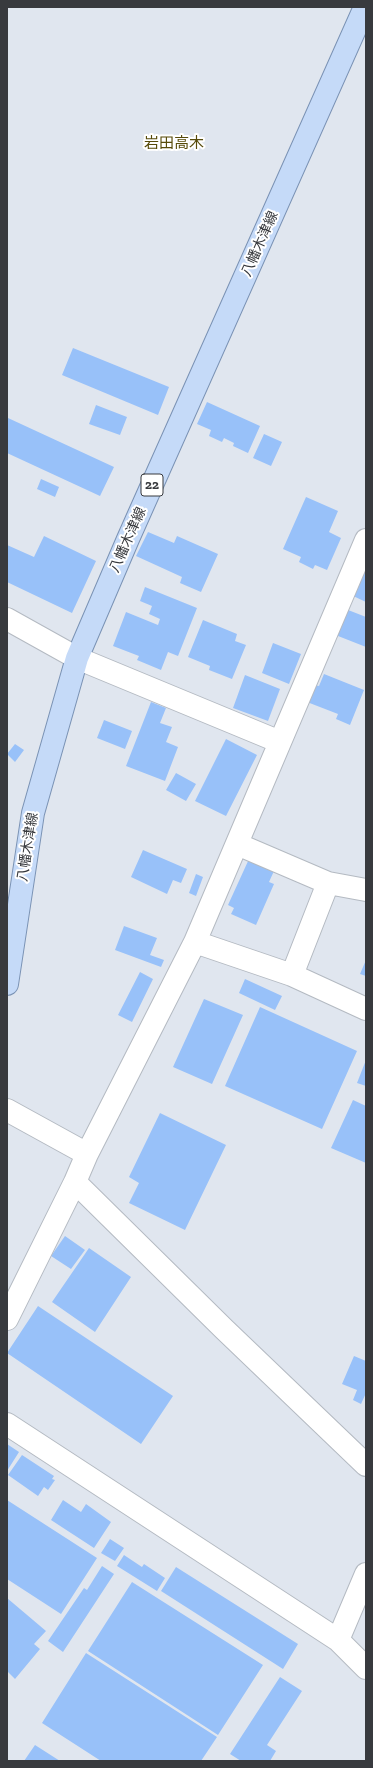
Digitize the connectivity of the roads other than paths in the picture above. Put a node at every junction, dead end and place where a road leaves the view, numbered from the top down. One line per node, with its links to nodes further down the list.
1 (365, 7): 4 (main road, 八幡木津線 / 22)
2 (366, 540): 5 (street)
3 (7, 619): 4 (street)
4 (77, 658): 5 (street); 11 (main road, 八幡木津線 / 22)
5 (280, 742): 6 (street)
6 (237, 844): 7 (street); 9 (street)
7 (328, 882): 8 (street); 10 (street)
8 (366, 890)
9 (194, 942): 10 (street); 14 (street)
10 (292, 975): 12 (street)
11 (7, 984)
12 (366, 1009)
13 (7, 1110): 14 (street)
14 (87, 1154): 15 (street)
15 (75, 1182): 16 (street); 18 (street)
16 (7, 1319)
17 (7, 1424): 20 (street)
18 (366, 1465)
19 (366, 1574): 20 (street)
20 (338, 1640): 21 (street)
21 (366, 1668)

